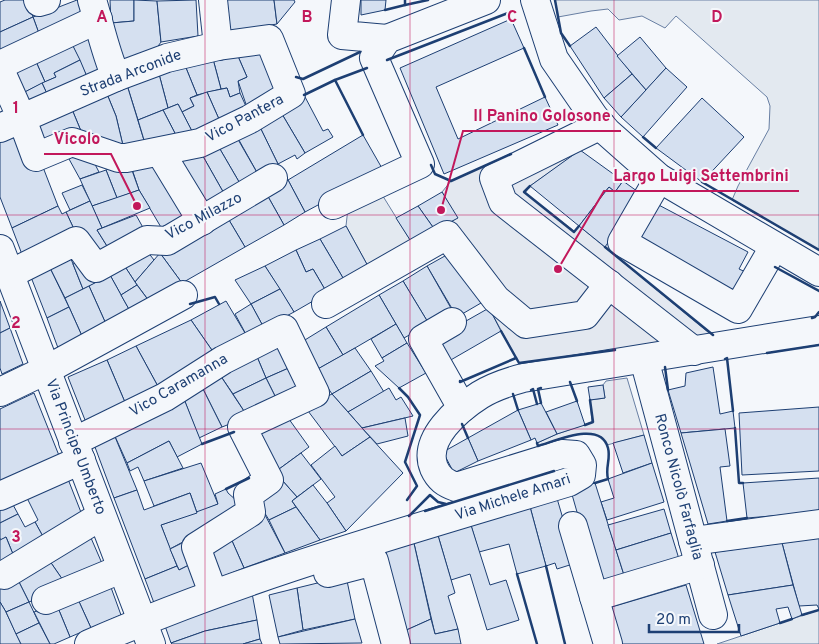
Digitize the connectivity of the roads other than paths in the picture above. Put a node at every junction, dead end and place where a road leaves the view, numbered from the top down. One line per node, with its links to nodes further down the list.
1 (38, 0): 2 (street)
2 (46, 0)
3 (212, 0): 8 (street)
4 (346, 0): 9 (street)
5 (486, 0): 9 (street)
6 (535, 0): 15 (street)
7 (95, 10): 10 (street); 12 (street)
8 (218, 46): 12 (street, Strada Arconide); 13 (street, Strada Arconide)
9 (380, 49): 19 (street)
10 (0, 65)
11 (0, 70): 14 (street)
12 (116, 77): 14 (street, Strada Arconide)
13 (291, 94): 16 (street, Vico Pantera)
14 (11, 124): 16 (street, Vico Pantera)
15 (601, 125): 18 (street); 24 (street)
16 (160, 152): 20 (street)
17 (273, 178): 20 (street, Vico Milazzo)
18 (659, 178): 21 (street); 21 (street)
19 (334, 205)
20 (202, 221): 23 (street, Vico Milazzo)
21 (774, 247): 22 (street)
22 (819, 272)
23 (5, 273): 31 (street, Via Principe Umberto)
24 (609, 284): 26 (street); 29 (street)
25 (183, 295): 31 (street)
26 (326, 304)
27 (452, 322): 33 (street)
28 (819, 330): 29 (street, Via Michele Amari)
29 (694, 351): 30 (street, Via Michele Amari)
30 (644, 359): 33 (street, Via Michele Amari); 39 (street, Ronco Nicolò Farfaglia)
31 (46, 370): 32 (street); 34 (street, Via Principe Umberto)
32 (0, 392)
33 (462, 408): 42 (street, Via Michele Amari)
34 (77, 451): 35 (street, Vico Caramanna); 36 (street, Via Principe Umberto); 43 (street, Vico Caramanna)
35 (0, 496)
36 (101, 516): 40 (street, Via Principe Umberto); 41 (street)
37 (819, 524): 39 (street)
38 (573, 526): 44 (street)
39 (696, 553): 44 (street); 46 (street, Ronco Nicolò Farfaglia)
40 (121, 569): 45 (street); 47 (street, Via Principe Umberto)
41 (4, 575)
42 (255, 580): 43 (street, Via Michele Amari); 49 (street)
43 (213, 594): 47 (street, Via Michele Amari)
44 (594, 597): 50 (street)
45 (46, 600)
46 (713, 615)
47 (146, 633): 48 (street, Via Michele Amari)
48 (89, 644)
49 (396, 644)
50 (608, 644)

